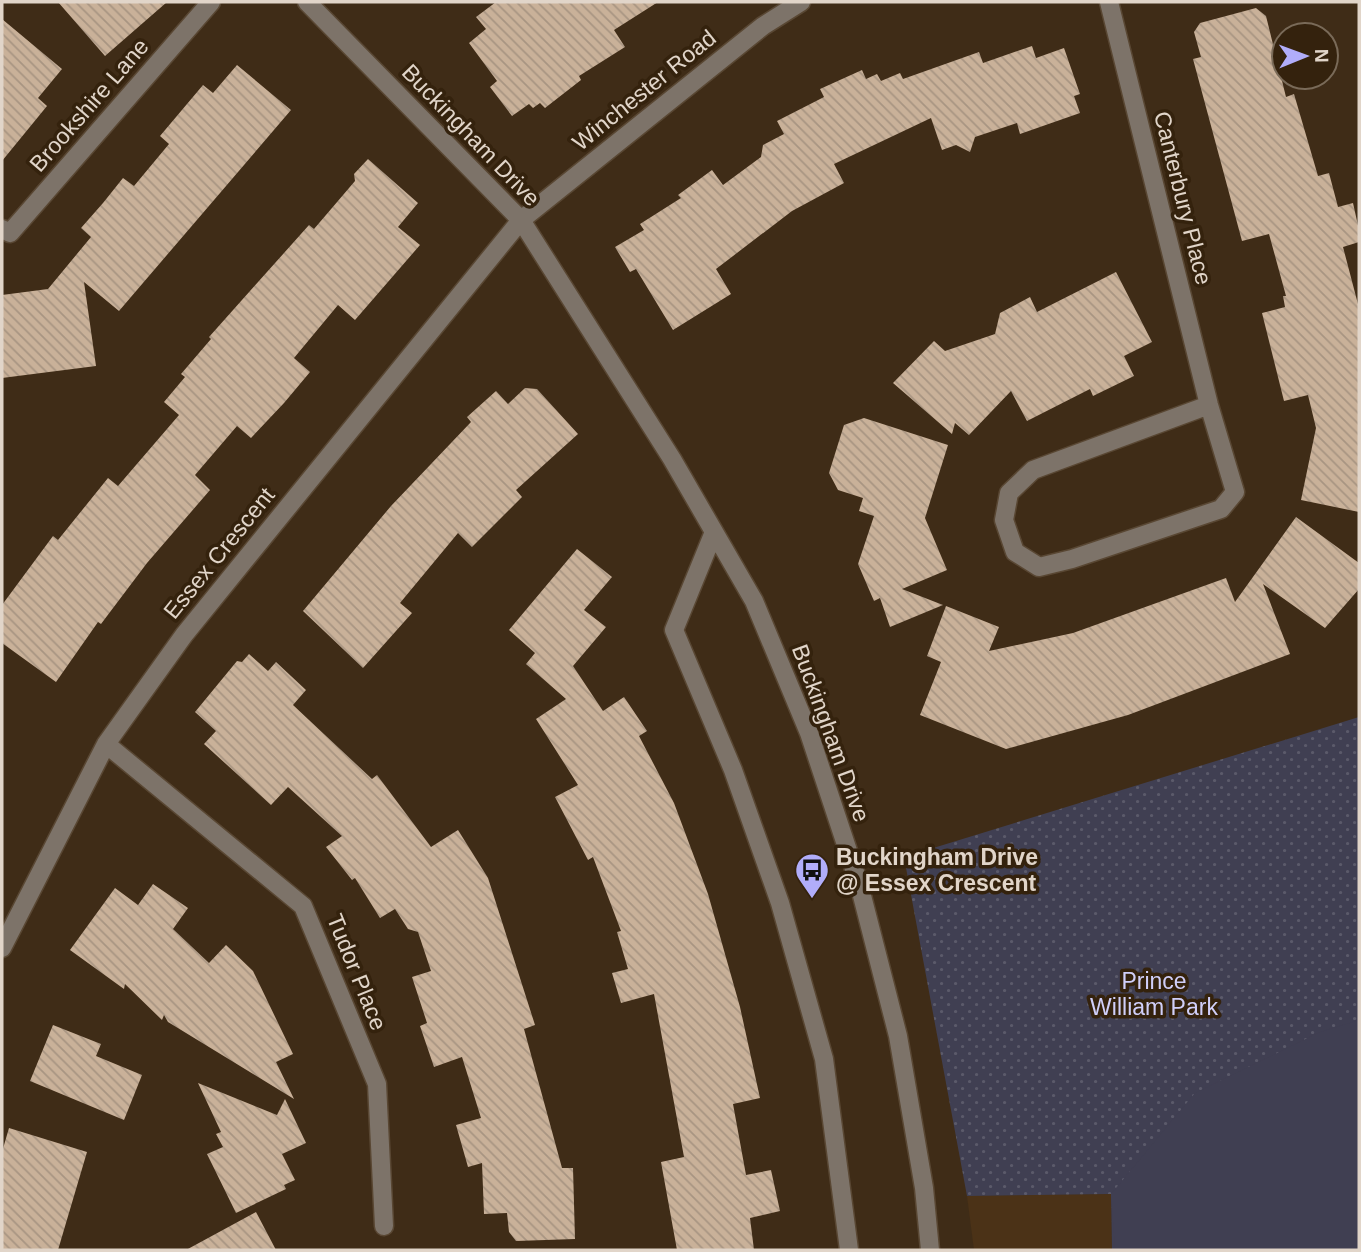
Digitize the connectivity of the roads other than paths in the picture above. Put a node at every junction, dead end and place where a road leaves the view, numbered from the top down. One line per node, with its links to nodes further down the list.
1 (211, 2): 6 (street, Brookshire Lane)
2 (307, 2): 5 (street, Buckingham Drive)
3 (801, 2): 5 (street, Winchester Road)
4 (1110, 2): 7 (street, Canterbury Place)
5 (521, 220): 8 (street, Buckingham Drive); 9 (street, Essex Crescent)
6 (2, 229)
7 (1209, 405): 7 (street, Canterbury Place)
8 (714, 531): 12 (street); 13 (street, Buckingham Drive)
9 (106, 744): 10 (street, Essex Crescent); 11 (street, Tudor Place)
10 (2, 948)
11 (384, 1226)
12 (849, 1250)
13 (930, 1250)

